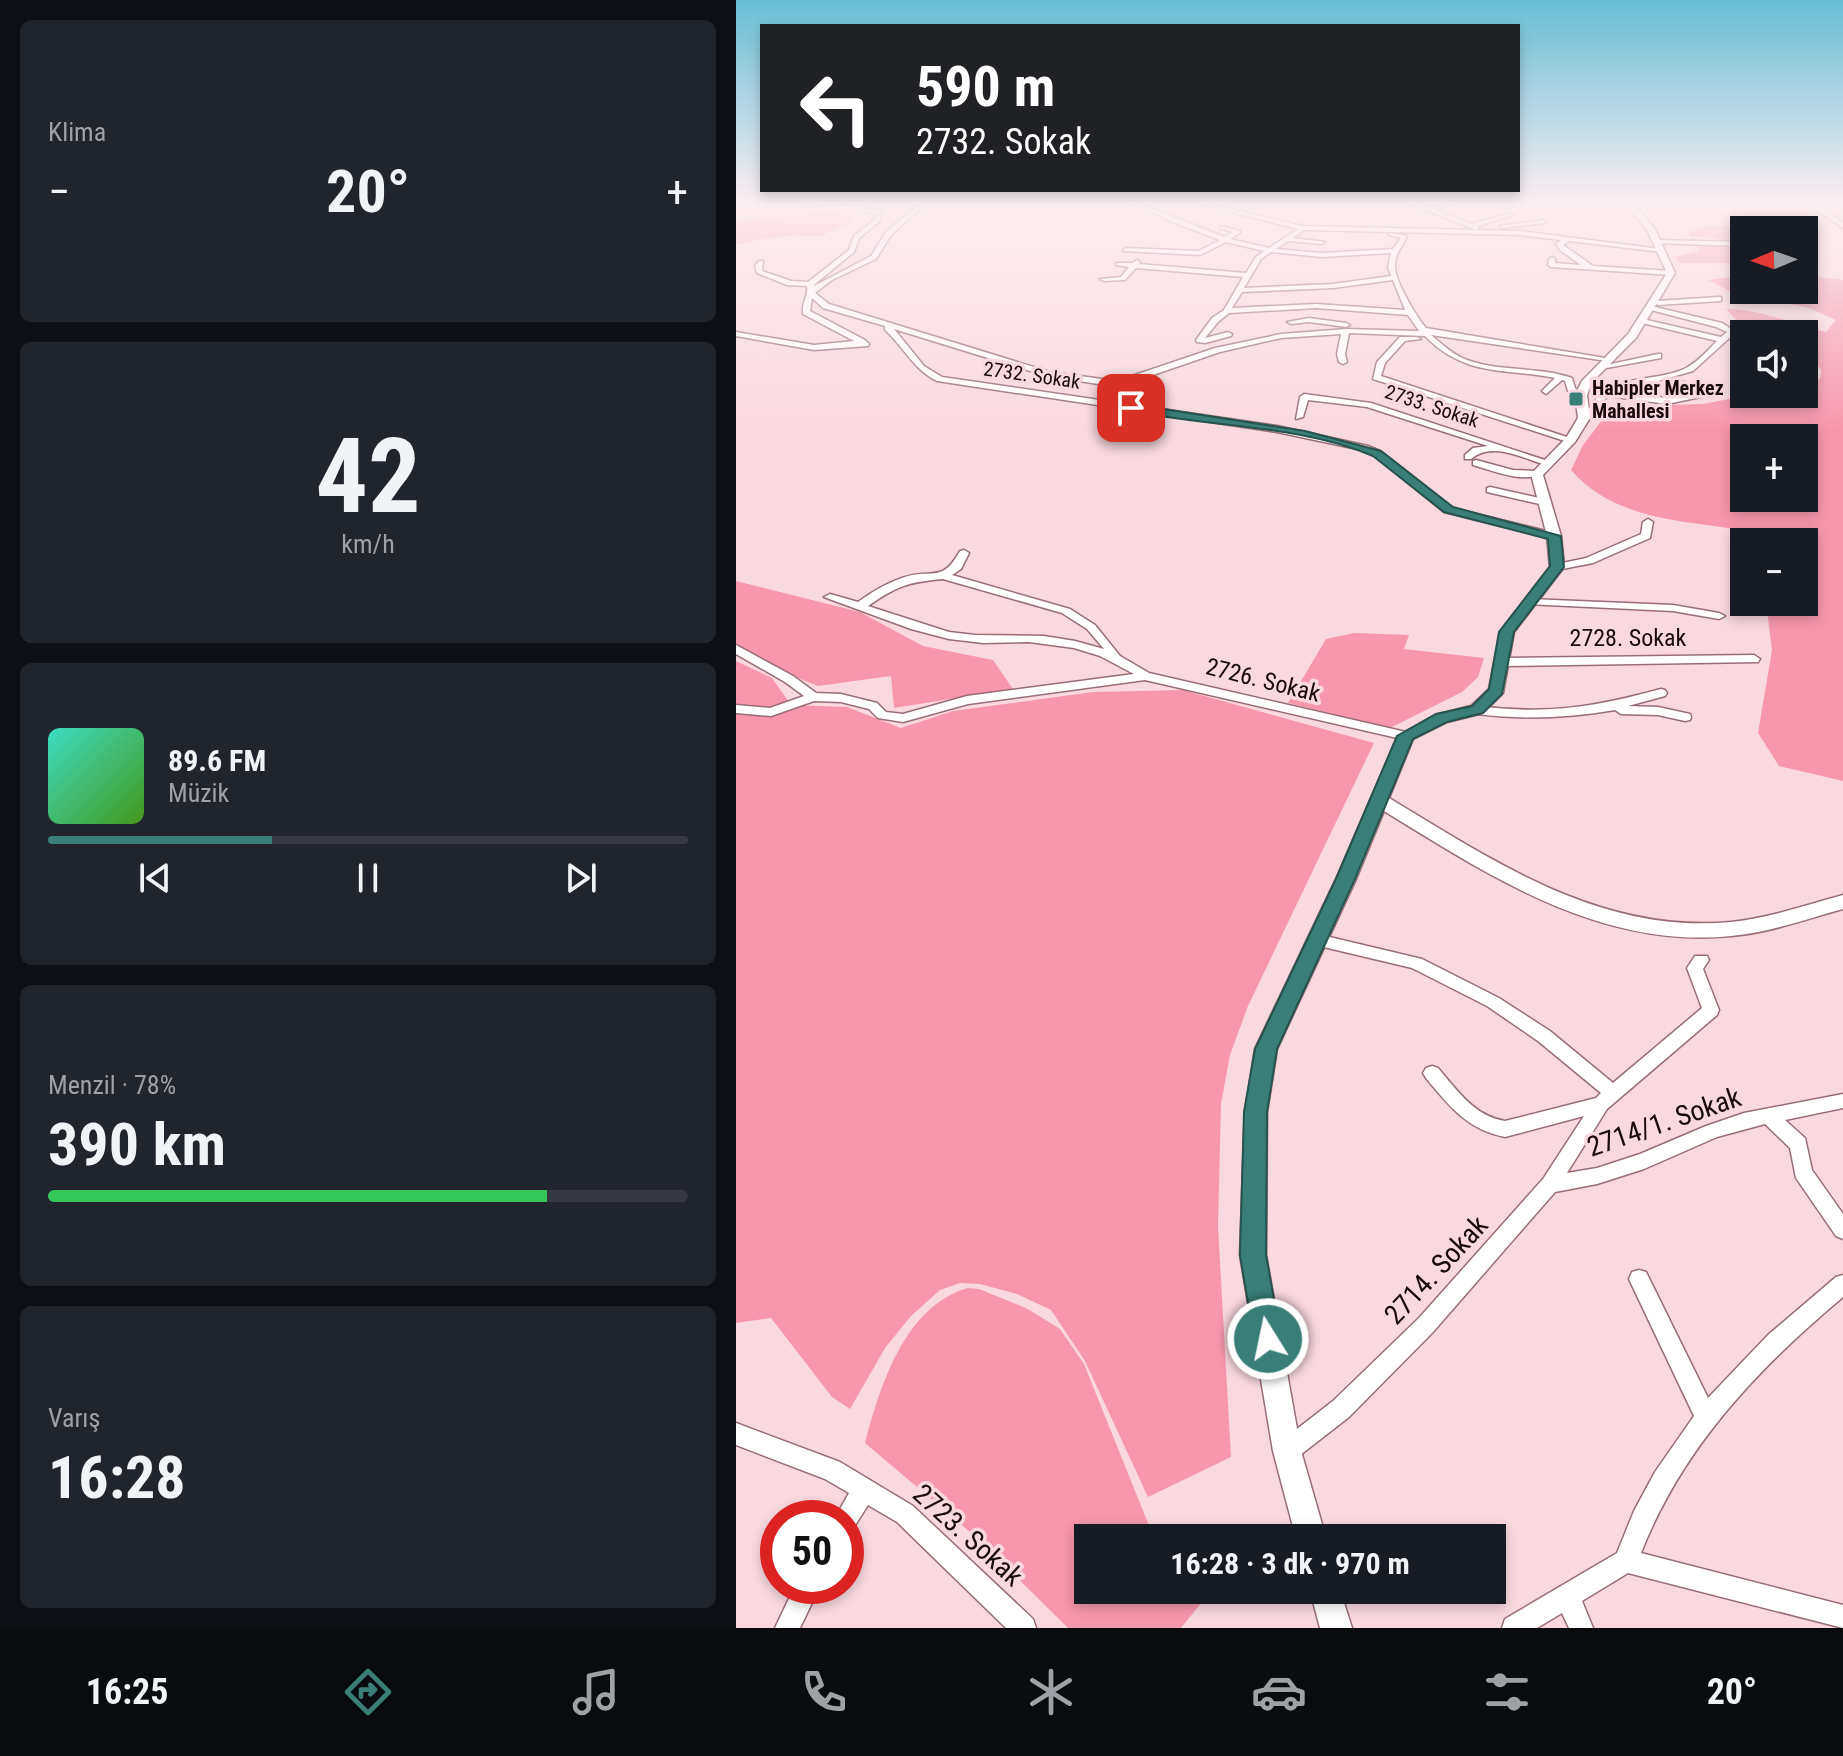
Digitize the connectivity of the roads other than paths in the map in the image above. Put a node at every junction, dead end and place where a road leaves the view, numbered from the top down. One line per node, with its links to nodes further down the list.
1 (781, 280): 8 (street)
2 (820, 280): 8 (street)
3 (828, 280): 8 (street)
4 (1243, 280): 9 (street)
5 (1380, 280): 9 (street)
6 (1397, 280): 13 (street)
7 (1667, 280): 11 (main road)
8 (811, 288): 15 (street, 2732. Sokak); 18 (street)
9 (1239, 290): 12 (street)
10 (1718, 299): 11 (street)
11 (1648, 310): 20 (street); 20 (street); 24 (main road)
12 (1227, 311): 13 (street); 19 (street)
13 (1410, 313): 17 (street)
14 (1291, 322): 17 (street)
15 (885, 325): 16 (street, 2732. Sokak); 41 (street, 2732. Sokak)
16 (1346, 331): 17 (street); 23 (street)
17 (1424, 332): 21 (street); 24 (street)
18 (736, 334)
19 (1228, 334)
20 (1722, 340): 26 (street)
21 (1434, 343): 25 (street); 34 (street)
22 (1658, 356): 24 (street)
23 (1343, 362)
24 (1604, 363): 31 (main road)
25 (1561, 377): 28 (street); 31 (street)
26 (1646, 381): 27 (street); 29 (street)
27 (1692, 385)
28 (1546, 391)
29 (1606, 393): 30 (street); 33 (street)
30 (1711, 394)
31 (1581, 395): 33 (main road)
32 (1299, 417): 35 (street, 2733. Sokak)
33 (1584, 418): 34 (main road)
34 (1571, 440): 36 (main road)
35 (1513, 451): 36 (street, 2733. Sokak); 36 (street)
36 (1542, 468): 39 (main road)
37 (1490, 490): 39 (street)
38 (1505, 500): 39 (street)
39 (1545, 505): 41 (main road)
40 (1648, 522): 43 (street)
41 (1554, 536): 43 (main road)
42 (964, 553): 44 (street)
43 (1557, 567): 46 (main road)
44 (943, 576): 47 (street, 2726. Sokak); 50 (street, 2726. Sokak)
45 (830, 597): 47 (street, 2726. Sokak)
46 (1530, 602): 48 (street); 52 (main road)
47 (860, 606): 50 (street, 2726. Sokak)
48 (1719, 616)
49 (736, 649): 55 (street)
50 (1115, 656): 53 (street, 2726. Sokak)
51 (1754, 659): 52 (street, 2728. Sokak)
52 (1502, 662): 58 (main road)
53 (1145, 676): 55 (street); 60 (street, 2726. Sokak)
54 (1661, 693): 57 (street)
55 (813, 697): 56 (street)
56 (736, 709)
57 (1605, 709): 58 (street); 59 (street)
58 (1477, 710): 60 (main road)
59 (1685, 717)
60 (1406, 736): 61 (main road)
61 (1379, 800): 62 (main road); 63 (main road)
62 (1843, 902)
63 (1317, 940): 66 (street); 75 (main road)
64 (1701, 960): 66 (street, 2714. Sokak)
65 (1432, 1073): 66 (street, 2714. Sokak)
66 (1607, 1099): 69 (street, 2714. Sokak)
67 (1843, 1101): 68 (street, 2714/1. Sokak)
68 (1770, 1118): 69 (street, 2714/1. Sokak); 70 (street)
69 (1550, 1185): 75 (street, 2714. Sokak)
70 (1843, 1230)
71 (1639, 1279): 73 (street)
72 (1843, 1284): 73 (street)
73 (1706, 1418): 79 (street)
74 (736, 1434): 76 (street, 2723. Sokak)
75 (1287, 1451): 78 (main road)
76 (865, 1489): 77 (street); 85 (street, 2723. Sokak)
77 (858, 1500)
78 (1307, 1524)
79 (1626, 1561): 80 (street); 83 (street)
80 (1568, 1597): 87 (street); 88 (street)
81 (799, 1604): 84 (street)
82 (1329, 1604): 86 (main road)
83 (1843, 1617)
84 (787, 1628)
85 (1024, 1628)
86 (1336, 1628)
87 (1514, 1628)
88 (1581, 1628)

